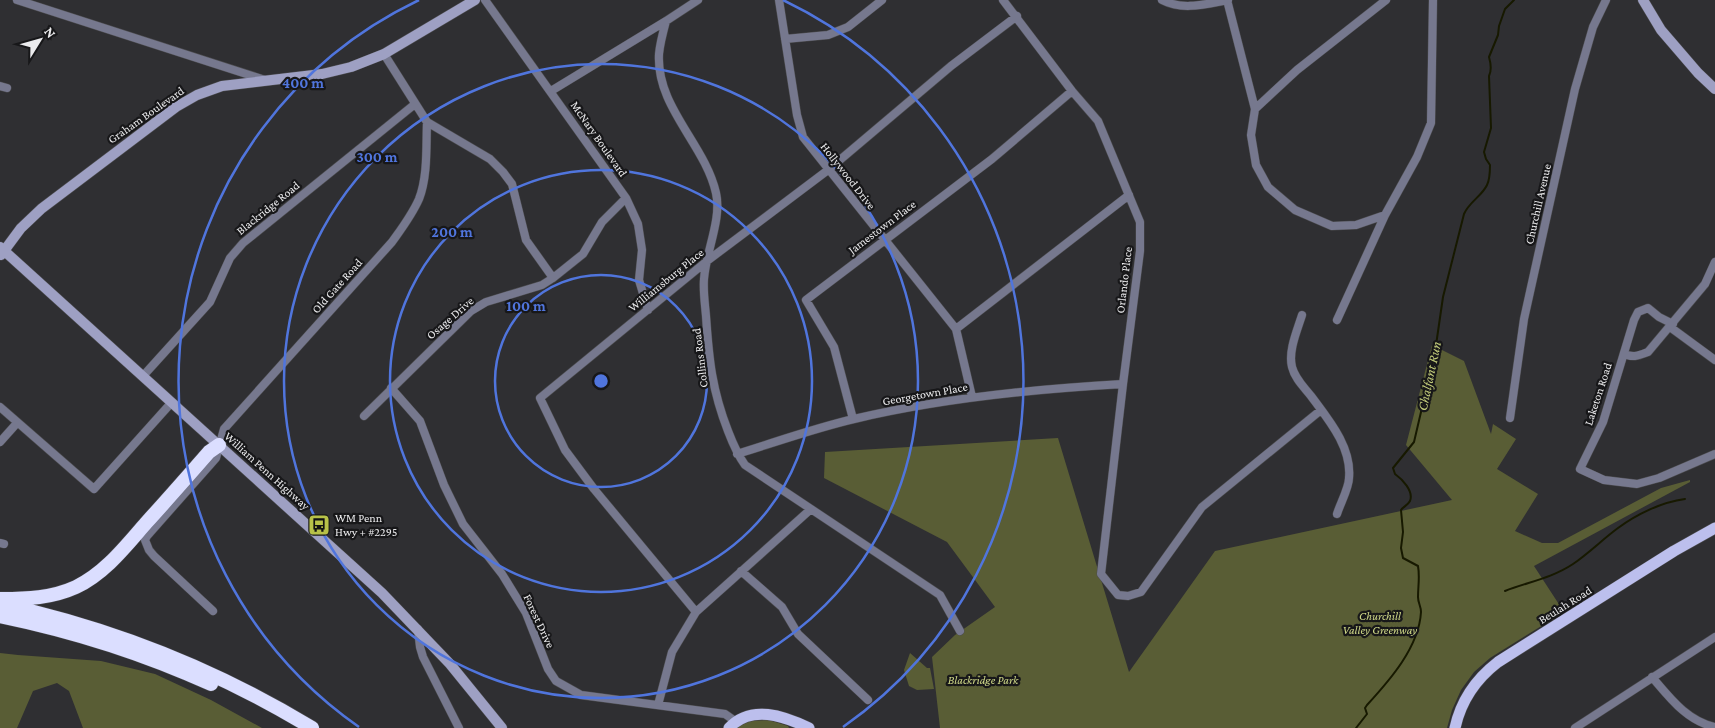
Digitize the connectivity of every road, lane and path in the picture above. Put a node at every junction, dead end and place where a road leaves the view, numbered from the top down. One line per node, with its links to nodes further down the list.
1 (17, 0): 18 (street)
2 (475, 0): 17 (main road, Graham Boulevard)
3 (485, 0): 20 (street, McNary Boulevard)
4 (698, 0): 15 (street)
5 (779, 0): 16 (street, Hollywood Drive)
6 (882, 0): 16 (street)
7 (1004, 0): 14 (street, Orlando Place)
8 (1162, 0): 9 (street)
9 (1227, 0): 23 (street)
10 (1386, 0): 23 (street)
11 (1433, 0): 28 (street)
12 (1606, 0): 49 (street, Churchill Avenue)
13 (1643, 0): 19 (main road)
14 (1017, 16): 21 (street, Orlando Place); 25 (street, Williamsburg Place)
15 (666, 21): 20 (street); 31 (street, Collins Road)
16 (785, 39): 25 (street, Hollywood Drive)
17 (384, 54): 18 (main road, Graham Boulevard); 22 (street)
18 (268, 82): 30 (main road, Graham Boulevard)
19 (1715, 89)
20 (551, 91): 27 (street, McNary Boulevard)
21 (1072, 91): 26 (street, Orlando Place); 29 (street, Jamestown Place)
22 (415, 104): 24 (street); 41 (street, Blackridge Road)
23 (1255, 109): 28 (street)
24 (427, 122): 33 (street); 53 (street, Old Gate Road)
25 (828, 170): 29 (street, Hollywood Drive); 31 (street, Williamsburg Place)
26 (1129, 195): 38 (street); 42 (street, Orlando Place)
27 (626, 198): 33 (street, Osage Drive); 34 (street, McNary Boulevard)
28 (1385, 215): 36 (street)
29 (884, 240): 38 (street, Hollywood Drive); 50 (street, Jamestown Place)
30 (1, 251): 41 (main road, William Penn Highway)
31 (707, 261): 34 (street, Williamsburg Place); 54 (street, Collins Road)
32 (1715, 262): 37 (street)
33 (553, 278): 43 (street, Osage Drive)
34 (648, 310): 63 (street, Williamsburg Place)
35 (1302, 315): 47 (street)
36 (1336, 320)
37 (1672, 326): 39 (street); 39 (street, Laketon Road); 40 (street)
38 (956, 329): 44 (street, Hollywood Drive)
39 (1624, 353): 55 (street, Laketon Road)
40 (1715, 360)
41 (143, 376): 45 (main road, William Penn Highway)
42 (1122, 384): 44 (street, Georgetown Place); 47 (street, Orlando Place)
43 (391, 388): 48 (street, Osage Drive); 70 (street, Forest Drive)
44 (972, 397): 50 (street, Georgetown Place)
45 (172, 402): 51 (street); 53 (main road, William Penn Highway)
46 (0, 407): 51 (street)
47 (1321, 410): 57 (street)
48 (364, 416)
49 (1510, 418)
50 (854, 419): 54 (street, Georgetown Place)
51 (17, 423): 52 (street)
52 (0, 442)
53 (219, 445): 60 (highway); 62 (street, Old Gate Road); 65 (main road, William Penn Highway)
54 (737, 454): 56 (street, Collins Road)
55 (1715, 454)
56 (811, 509): 59 (street); 66 (street, Collins Road)
57 (1337, 514)
58 (1715, 528): 78 (main road, Beulah Road)
59 (741, 571): 63 (street); 69 (street)
60 (0, 599)
61 (0, 604): 74 (highway)
62 (213, 611)
63 (696, 612): 70 (street)
64 (0, 616): 73 (highway)
65 (418, 629): 75 (street); 76 (main road, William Penn Highway)
66 (960, 631)
67 (1715, 637): 68 (street)
68 (1652, 677): 72 (street); 79 (street)
69 (868, 700)
70 (658, 705): 71 (street, Forest Drive)
71 (732, 725): 77 (main road)
72 (1715, 727)
73 (294, 728)
74 (312, 728)
75 (459, 728)
76 (502, 728)
77 (809, 728)
78 (1455, 728)
79 (1575, 728)

